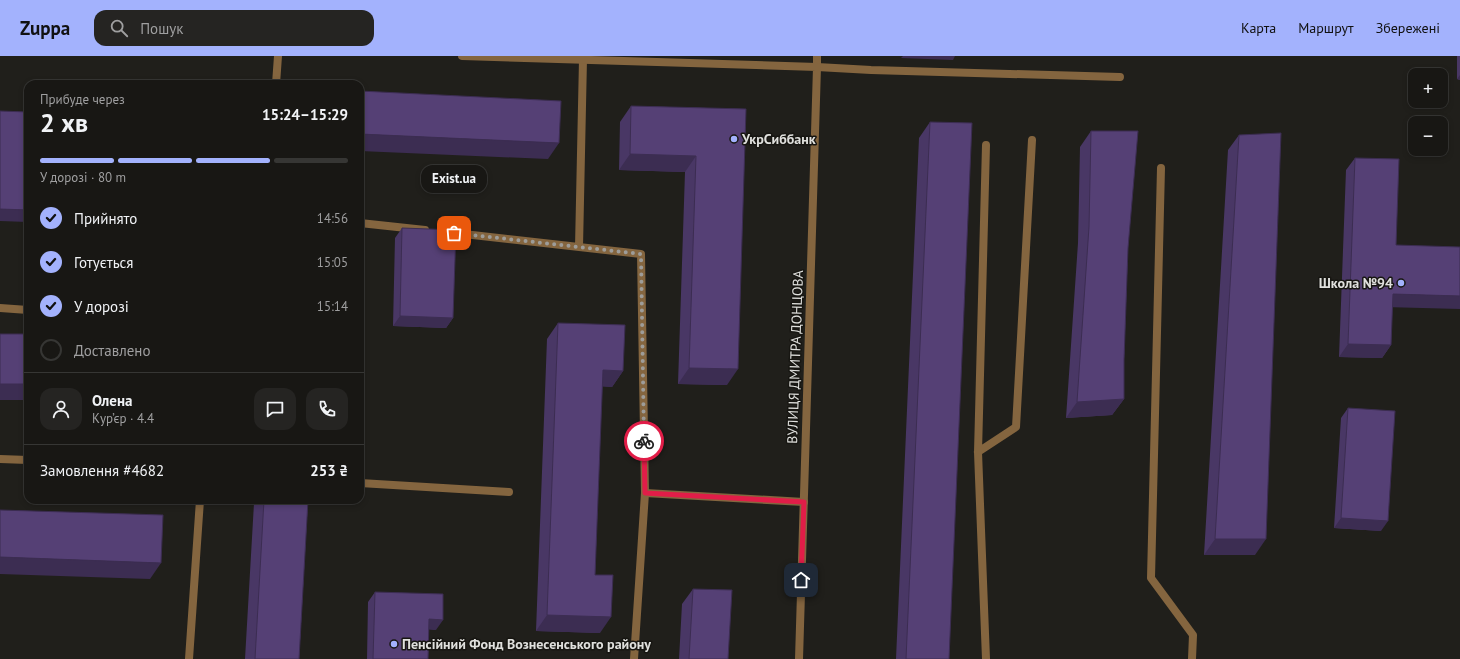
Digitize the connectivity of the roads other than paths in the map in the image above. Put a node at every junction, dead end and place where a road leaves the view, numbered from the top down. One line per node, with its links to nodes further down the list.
1 (278, 56): 7 (street)
2 (462, 56): 4 (street)
3 (817, 56): 5 (street, ВУЛИЦЯ ДМИТРА ДОНЦОВА)
4 (583, 59): 5 (street); 12 (street)
5 (816, 67): 6 (street); 21 (street, ВУЛИЦЯ ДМИТРА ДОНЦОВА)
6 (1120, 77)
7 (276, 80)
8 (1032, 140): 15 (street)
9 (986, 145): 15 (street)
10 (1161, 168): 27 (street)
11 (364, 223): 12 (street)
12 (579, 247): 20 (street)
13 (0, 308): 14 (street)
14 (24, 310)
15 (978, 452): 26 (street)
16 (0, 459): 17 (street)
17 (24, 460)
18 (364, 483): 19 (street)
19 (509, 492)
20 (645, 493): 21 (street); 24 (street)
21 (804, 502): 25 (street, ВУЛИЦЯ ДМИТРА ДОНЦОВА)
22 (200, 504): 23 (street)
23 (189, 659)
24 (634, 659)
25 (799, 659)
26 (986, 659)
27 (1192, 659)

